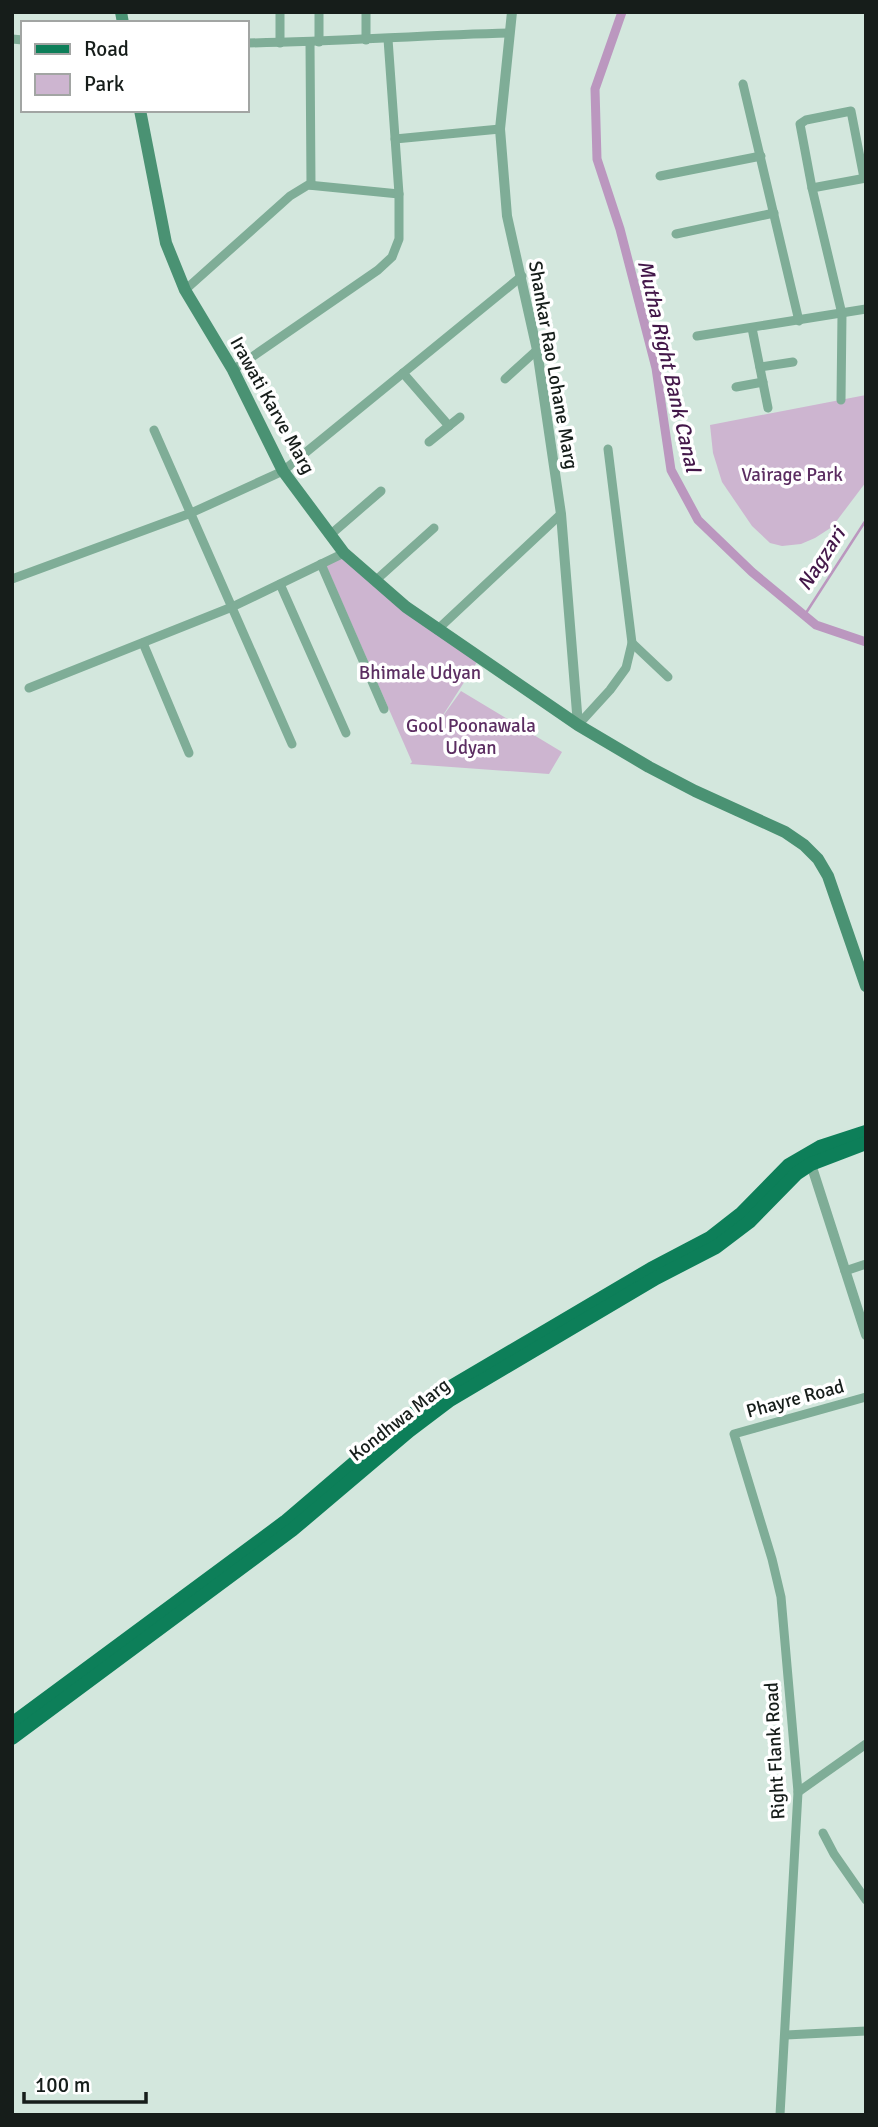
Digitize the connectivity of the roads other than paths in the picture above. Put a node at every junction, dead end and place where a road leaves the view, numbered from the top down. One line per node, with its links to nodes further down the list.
1 (280, 12): 9 (street)
2 (319, 12): 8 (street)
3 (366, 12): 7 (street)
4 (512, 12): 5 (street, Shankar Rao Lohane Marg)
5 (509, 33): 6 (street); 13 (street, Shankar Rao Lohane Marg)
6 (388, 39): 7 (street); 14 (street)
7 (366, 40): 8 (street)
8 (315, 42): 9 (street); 18 (street)
9 (280, 43): 10 (street)
10 (248, 44)
11 (743, 84): 15 (street)
12 (140, 112): 24 (main road, Irawati Karve Marg)
13 (500, 130): 14 (street); 23 (street, Shankar Rao Lohane Marg)
14 (395, 139): 20 (street)
15 (761, 156): 16 (street); 21 (street)
16 (660, 176)
17 (865, 178): 19 (street); 19 (street)
18 (311, 185): 20 (street); 24 (street)
19 (812, 188): 26 (street)
20 (399, 194): 33 (street)
21 (774, 213): 22 (street); 27 (street)
22 (676, 234)
23 (522, 276): 30 (street, Shankar Rao Lohane Marg); 34 (street)
24 (185, 290): 33 (main road, Irawati Karve Marg)
25 (866, 309): 26 (street)
26 (842, 314): 27 (street); 38 (street)
27 (799, 321): 28 (street)
28 (752, 328): 29 (street); 32 (street)
29 (697, 336)
30 (537, 350): 35 (street); 48 (street, Shankar Rao Lohane Marg)
31 (793, 362): 32 (street)
32 (760, 367): 36 (street)
33 (233, 370): 45 (main road, Irawati Karve Marg)
34 (404, 373): 41 (street); 45 (street)
35 (505, 379)
36 (763, 382): 37 (street); 39 (street)
37 (736, 387)
38 (841, 400)
39 (768, 408)
40 (460, 417): 41 (street)
41 (449, 426): 43 (street)
42 (154, 430): 47 (street)
43 (429, 442)
44 (608, 449): 59 (street)
45 (283, 471): 47 (street); 50 (main road, Irawati Karve Marg)
46 (381, 491): 50 (street)
47 (191, 513): 53 (street); 56 (street)
48 (561, 514): 57 (street); 63 (street, Shankar Rao Lohane Marg)
49 (433, 528): 54 (street)
50 (330, 535): 51 (main road, Irawati Karve Marg)
51 (344, 553): 52 (street); 54 (main road, Irawati Karve Marg)
52 (321, 564): 55 (street); 62 (street)
53 (12, 579)
54 (375, 581): 57 (main road, Irawati Karve Marg)
55 (281, 584): 56 (street); 64 (street)
56 (232, 607): 58 (street); 65 (street)
57 (438, 630): 63 (main road, Irawati Karve Marg)
58 (143, 643): 61 (street); 66 (street)
59 (632, 643): 60 (street); 63 (street)
60 (668, 677)
61 (29, 688)
62 (384, 709)
63 (578, 725): 67 (main road, Irawati Karve Marg)
64 (346, 733)
65 (292, 744)
66 (189, 753)
67 (866, 986)
68 (866, 1132): 70 (main road, Kondhwa Marg)
69 (866, 1143): 70 (main road, Kondhwa Marg)
70 (809, 1159): 72 (street); 76 (main road, Kondhwa Marg)
71 (866, 1264): 72 (street)
72 (845, 1271): 73 (street)
73 (866, 1335)
74 (866, 1397): 75 (street, Phayre Road)
75 (734, 1434): 80 (street, Right Flank Road)
76 (143, 1635): 77 (main road, Kondhwa Marg); 78 (main road, Kondhwa Marg)
77 (12, 1724)
78 (12, 1738)
79 (866, 1744): 80 (street)
80 (798, 1792): 84 (street, Right Flank Road)
81 (823, 1833): 82 (street)
82 (866, 1900)
83 (866, 2031): 84 (street)
84 (786, 2035): 85 (street, Right Flank Road)
85 (780, 2115)

